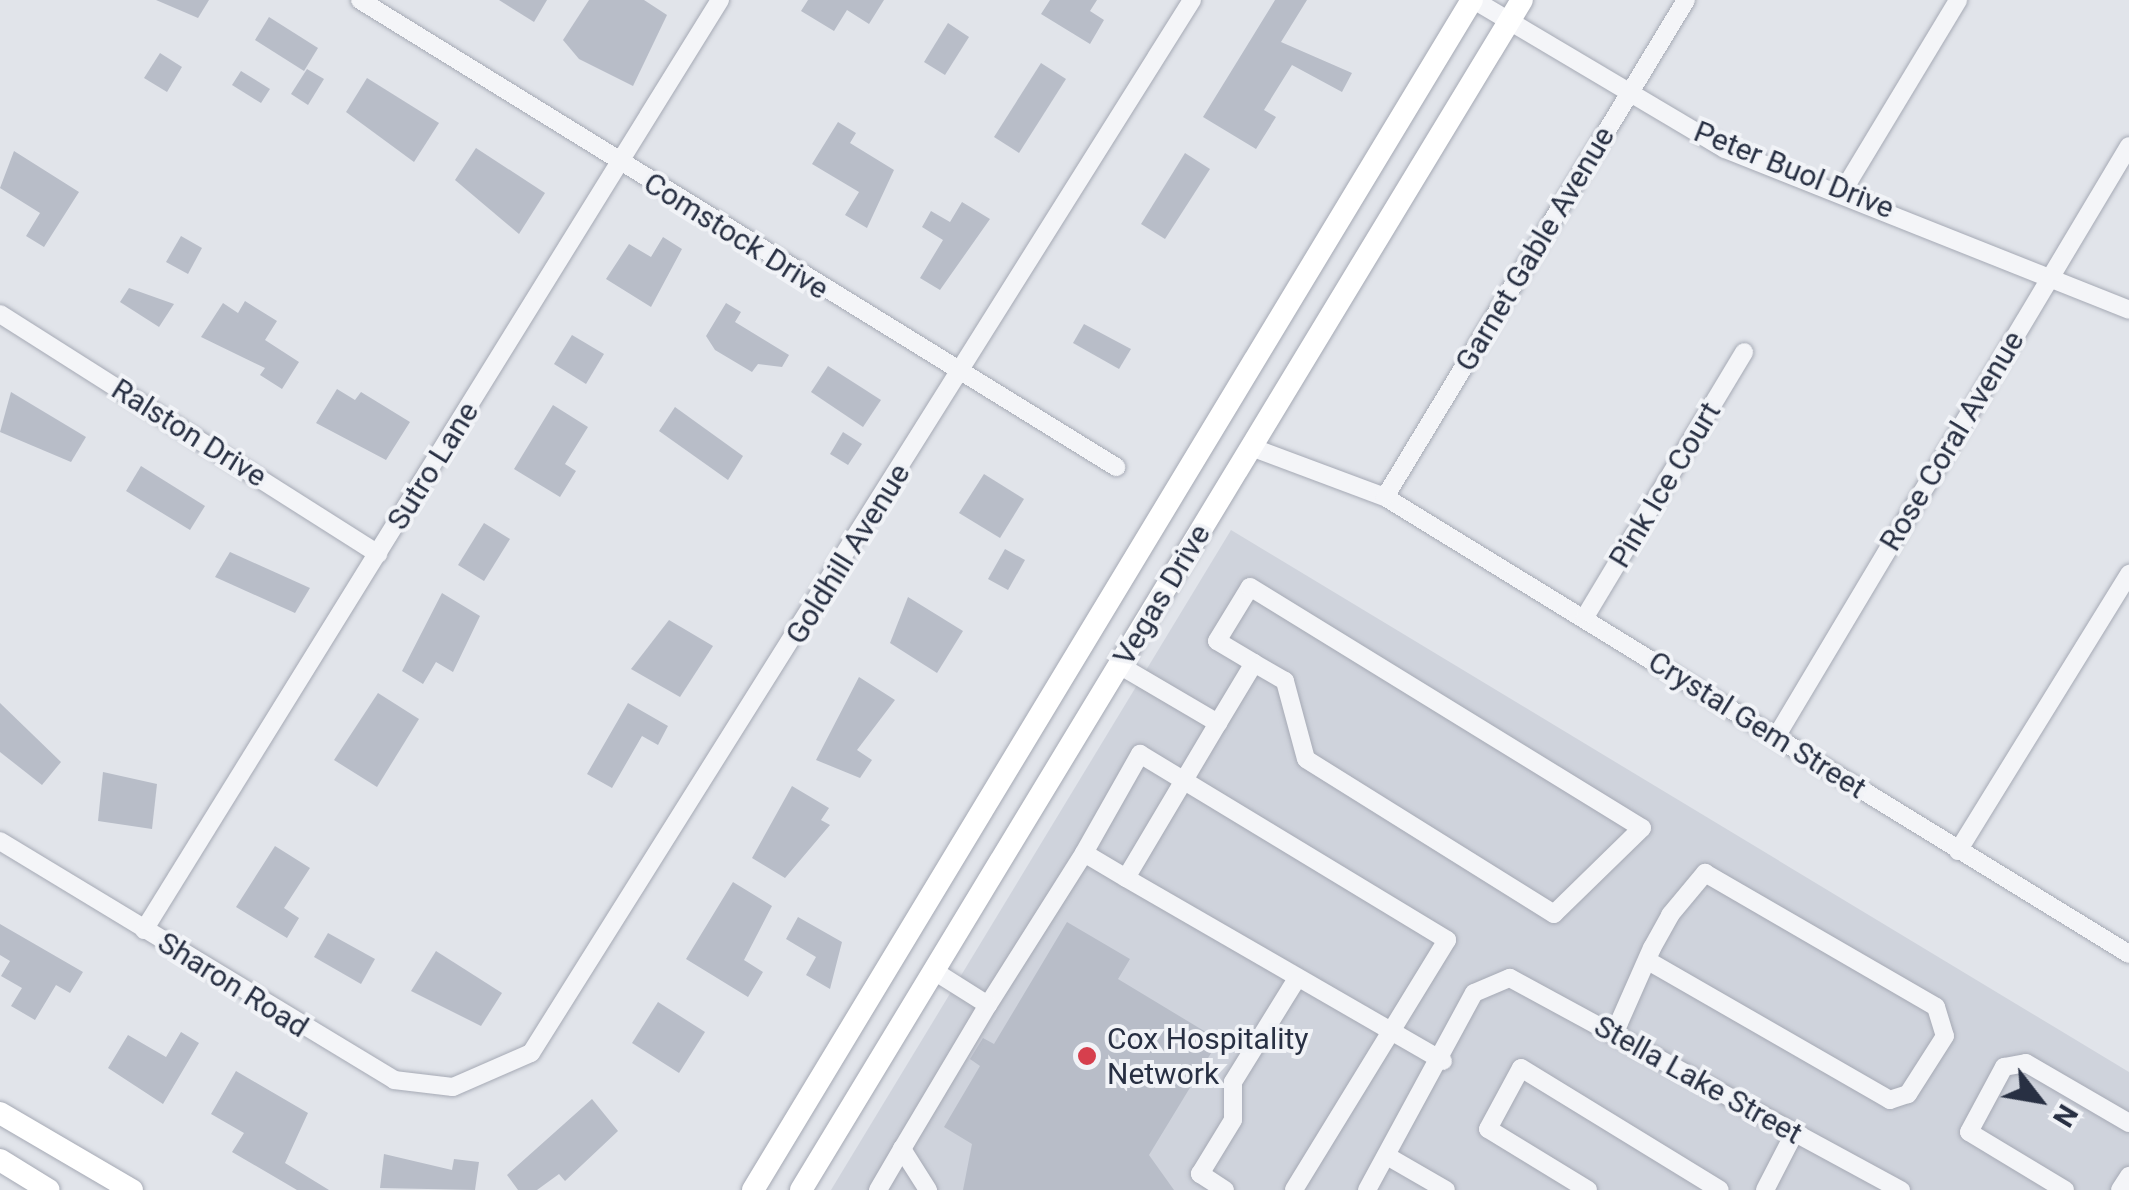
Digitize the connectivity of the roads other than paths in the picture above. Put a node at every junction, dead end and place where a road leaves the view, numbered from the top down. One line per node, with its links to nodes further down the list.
1 (360, 0): 11 (street, Comstock Drive)
2 (720, 0): 11 (street, Sutro Lane)
3 (1192, 0): 17 (street, Goldhill Avenue)
4 (1473, 0): 8 (street, Peter Buol Drive); 24 (main road, Vegas Drive)
5 (1522, 0): 8 (main road, Vegas Drive)
6 (1686, 0): 9 (street, Garnet Gable Avenue)
7 (1958, 0): 12 (street)
8 (1509, 21): 9 (street, Peter Buol Drive); 18 (main road, Vegas Drive)
9 (1629, 94): 12 (street, Peter Buol Drive); 20 (street, Garnet Gable Avenue)
10 (2129, 146): 13 (street, Rose Coral Avenue)
11 (619, 164): 17 (street, Comstock Drive); 21 (street, Sutro Lane)
12 (1843, 191): 13 (street, Peter Buol Drive)
13 (2050, 276): 14 (street, Peter Buol Drive); 28 (street, Rose Coral Avenue)
14 (2129, 310)
15 (0, 314): 21 (street, Ralston Drive)
16 (1744, 352): 23 (street, Pink Ice Court)
17 (960, 375): 19 (street, Comstock Drive); 43 (street, Goldhill Avenue)
18 (1252, 447): 20 (street, Crystal Gem Street); 26 (main road, Vegas Drive)
19 (1116, 467)
20 (1385, 497): 23 (street, Crystal Gem Street)
21 (378, 554): 34 (street, Sutro Lane)
22 (2129, 574): 31 (street)
23 (1585, 618): 28 (street, Crystal Gem Street)
24 (1084, 644): 26 (main road); 54 (main road, Vegas Drive)
25 (1254, 663): 25 (street); 27 (street)
26 (1120, 664): 27 (street); 37 (main road, Vegas Drive)
27 (1218, 723): 29 (street)
28 (1776, 737): 31 (street, Crystal Gem Street)
29 (1185, 778): 32 (street); 33 (street); 40 (street)
30 (0, 841): 34 (street, Sharon Road)
31 (1958, 852): 35 (street, Crystal Gem Street)
32 (1084, 853): 33 (street); 39 (street)
33 (1126, 878): 38 (street)
34 (144, 930): 43 (street, Sharon Road)
35 (2129, 954)
36 (1648, 961): 36 (street); 41 (street)
37 (934, 971): 39 (street); 55 (main road, Vegas Drive)
38 (1296, 980): 40 (street); 58 (street)
39 (988, 1005): 47 (street)
40 (1390, 1034): 42 (street); 59 (street)
41 (1614, 1034): 42 (street, Stella Lake Street); 46 (street, Stella Lake Street)
42 (1443, 1060): 48 (street)
43 (478, 1081)
44 (0, 1113): 53 (main road)
45 (2129, 1123): 66 (street)
46 (1795, 1132): 51 (street, Stella Lake Street); 64 (street)
47 (902, 1149): 56 (street); 57 (street)
48 (1387, 1156): 60 (street); 61 (street)
49 (0, 1160): 52 (main road)
50 (2129, 1176): 67 (street)
51 (1878, 1184): 65 (street, Stella Lake Street)
52 (49, 1190)
53 (132, 1190)
54 (753, 1190)
55 (801, 1190)
56 (878, 1190)
57 (928, 1190)
58 (1225, 1190)
59 (1294, 1190)
60 (1366, 1190)
61 (1446, 1190)
62 (1588, 1190): 63 (street)
63 (1720, 1190)
64 (1765, 1190)
65 (1901, 1190)
66 (2065, 1190)
67 (2120, 1190)

